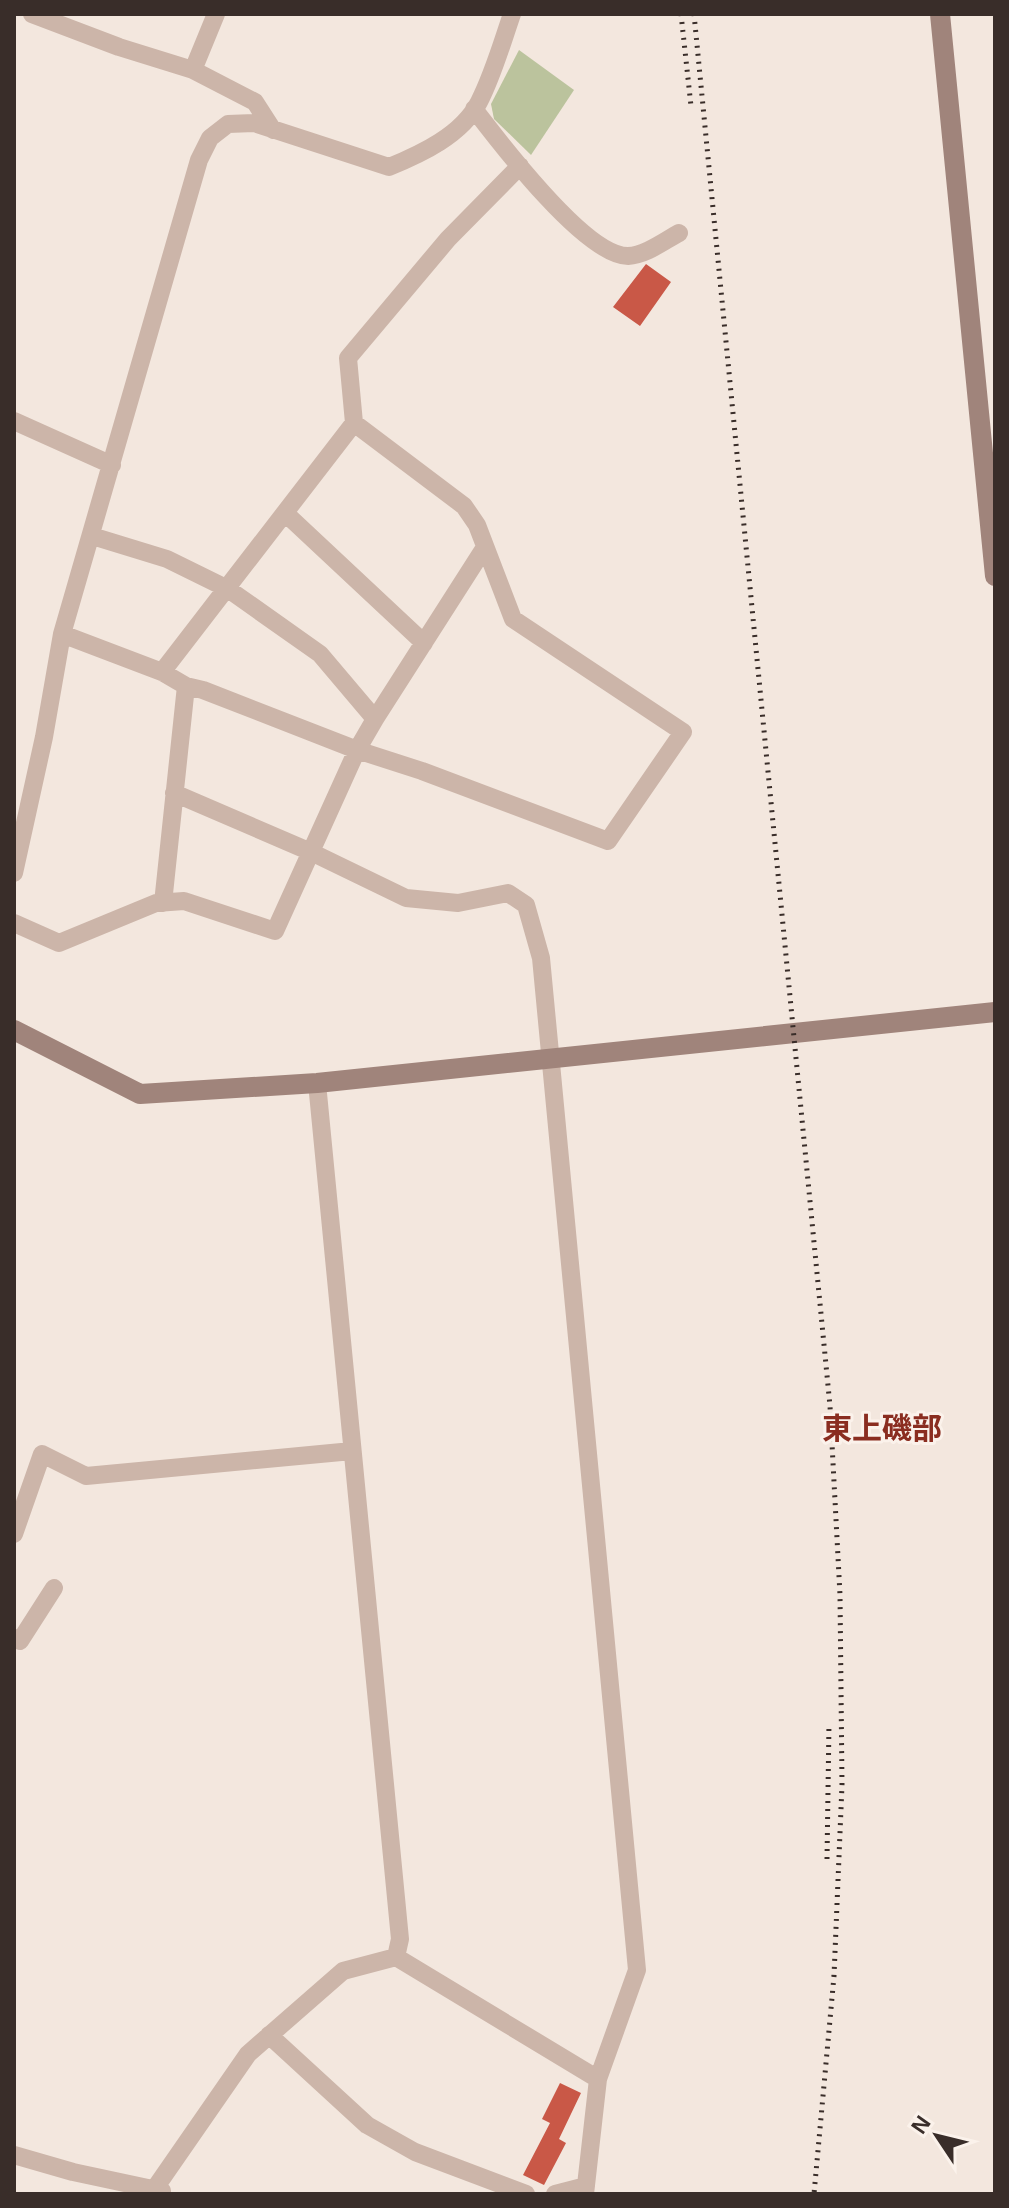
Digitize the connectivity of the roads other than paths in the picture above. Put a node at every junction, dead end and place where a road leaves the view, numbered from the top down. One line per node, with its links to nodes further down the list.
1 (32, 14): 5 (street)
2 (216, 14): 5 (street)
3 (512, 14): 6 (street)
4 (940, 14): 16 (street)
5 (193, 70): 7 (street)
6 (474, 109): 7 (street); 8 (street)
7 (273, 130): 12 (street)
8 (520, 166): 9 (street); 11 (street)
9 (679, 233)
10 (14, 421): 12 (street)
11 (354, 423): 13 (street); 15 (street)
12 (112, 465): 14 (street)
13 (285, 513): 17 (street); 19 (street)
14 (92, 536): 17 (street); 18 (street)
15 (485, 547): 19 (street); 23 (street)
16 (995, 576)
17 (228, 589): 20 (street); 22 (street)
18 (62, 634): 20 (street); 26 (street)
19 (424, 643): 22 (street)
20 (162, 672): 21 (street)
21 (186, 686): 23 (street); 24 (street)
22 (375, 719): 23 (street)
23 (357, 750): 25 (street)
24 (174, 793): 25 (street); 27 (street)
25 (311, 852): 27 (street); 31 (street)
26 (14, 873)
27 (163, 903): 28 (street)
28 (14, 923)
29 (995, 1012): 31 (street)
30 (14, 1030): 32 (street)
31 (550, 1059): 32 (street); 39 (street)
32 (317, 1083): 33 (street)
33 (352, 1451): 34 (street); 37 (street)
34 (14, 1534)
35 (54, 1588): 36 (street)
36 (14, 1638)
37 (396, 1957): 38 (street); 39 (street)
38 (269, 2035): 42 (street); 43 (street)
39 (598, 2079): 41 (street)
40 (14, 2155): 42 (street)
41 (585, 2190): 44 (street)
42 (158, 2192)
43 (526, 2194)
44 (555, 2194)

